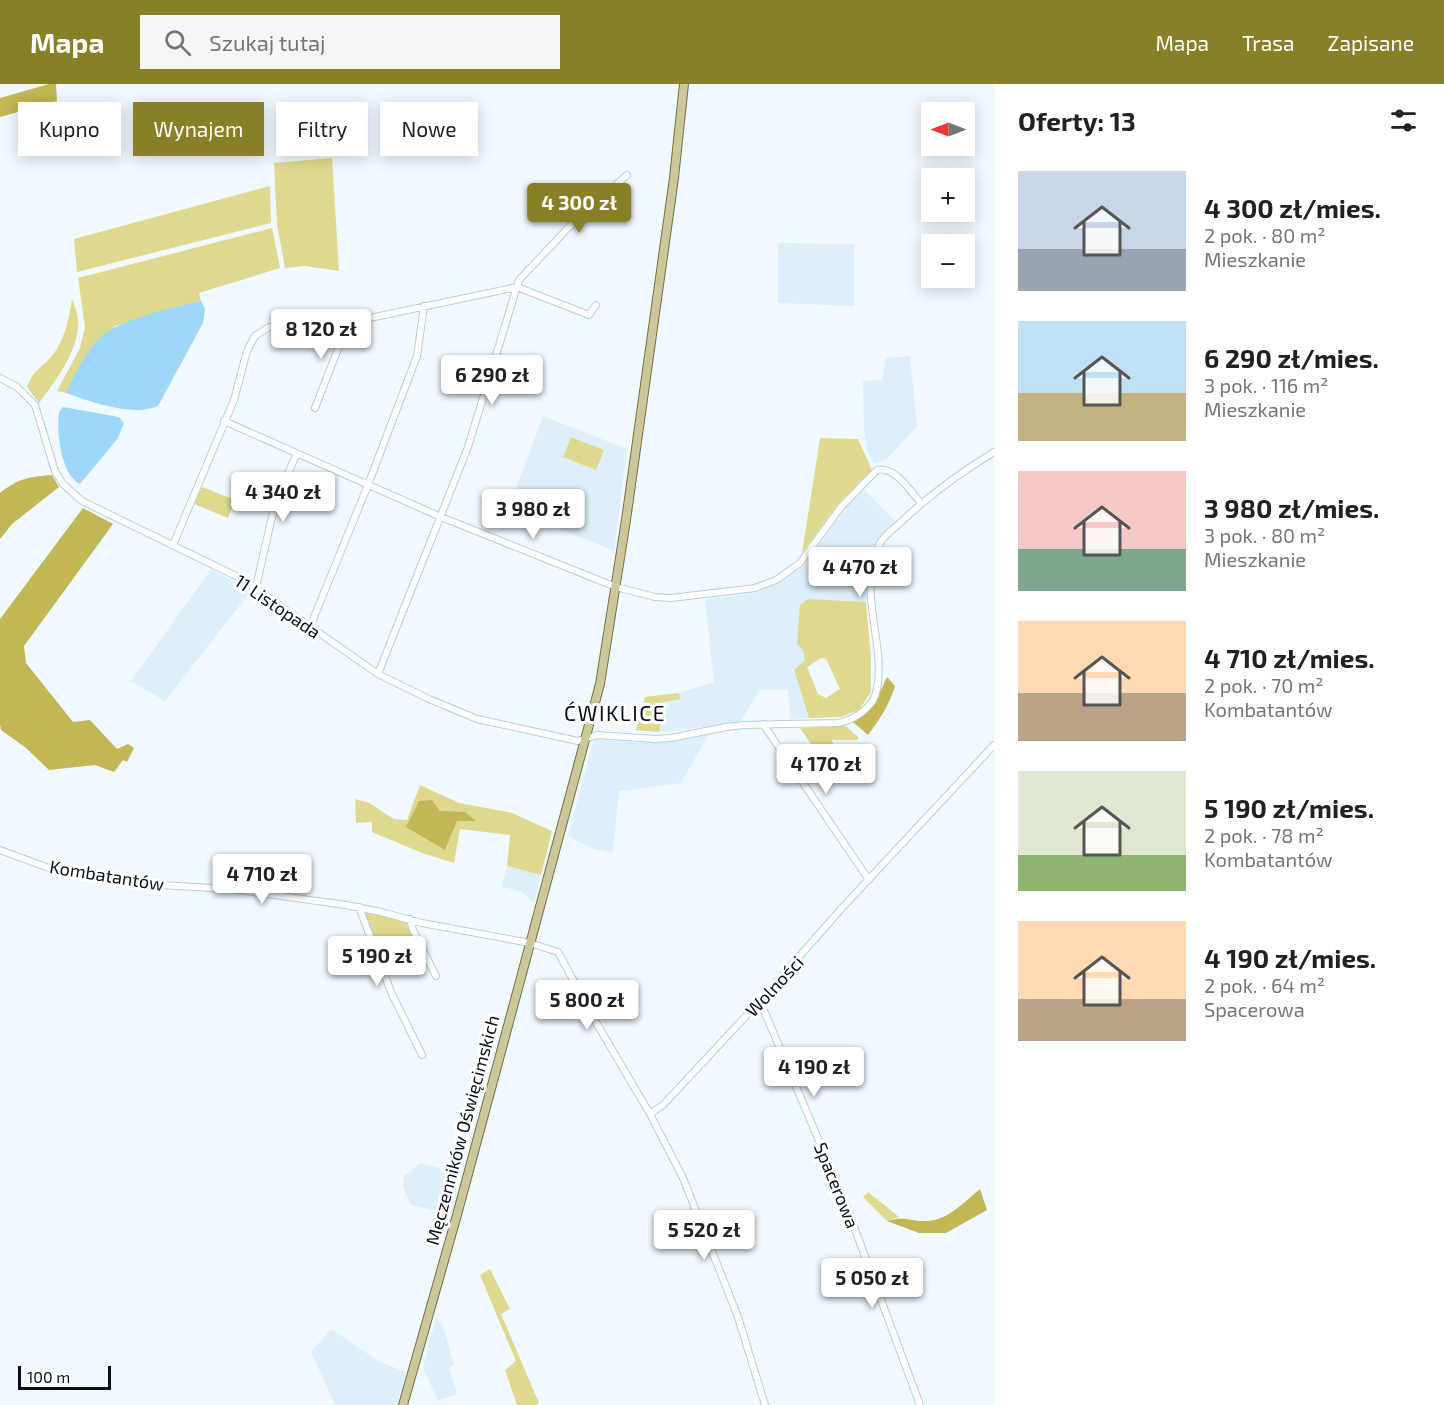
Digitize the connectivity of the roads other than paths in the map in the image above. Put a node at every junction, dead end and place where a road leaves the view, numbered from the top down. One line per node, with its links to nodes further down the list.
1 (684, 84): 17 (main road, Męczenników Oświęcimskich)
2 (627, 175): 3 (street)
3 (517, 287): 4 (street); 5 (street); 14 (street)
4 (596, 305)
5 (424, 306): 6 (street); 12 (street)
6 (351, 322): 8 (street); 9 (street)
7 (0, 378): 15 (street, 11 Listopada)
8 (315, 408)
9 (224, 421): 11 (street); 15 (street)
10 (994, 452): 13 (street, 11 Listopada)
11 (296, 455): 12 (street); 16 (street)
12 (368, 485): 14 (street); 18 (street)
13 (921, 503): 17 (street); 20 (street, 11 Listopada)
14 (441, 516): 17 (street); 19 (street)
15 (172, 545): 16 (street, 11 Listopada)
16 (256, 587): 18 (street, 11 Listopada)
17 (616, 587): 21 (main road, Męczenników Oświęcimskich)
18 (310, 627): 19 (street, 11 Listopada)
19 (378, 674): 21 (street, 11 Listopada)
20 (763, 724): 21 (street, 11 Listopada); 24 (street)
21 (586, 739): 27 (main road, Męczenników Oświęcimskich)
22 (994, 745): 24 (street, Wolności)
23 (0, 850): 25 (street, Kombatantów)
24 (869, 880): 29 (street, Wolności)
25 (359, 908): 26 (street, Kombatantów); 30 (street)
26 (410, 920): 27 (street, Kombatantów); 28 (street)
27 (530, 944): 31 (street, Kombatantów); 32 (main road, Męczenników Oświęcimskich)
28 (436, 976)
29 (760, 1001): 31 (street, Wolności); 34 (street, Spacerowa)
30 (422, 1055)
31 (650, 1114): 33 (street, Kombatantów)
32 (403, 1405)
33 (765, 1405)
34 (920, 1405)

